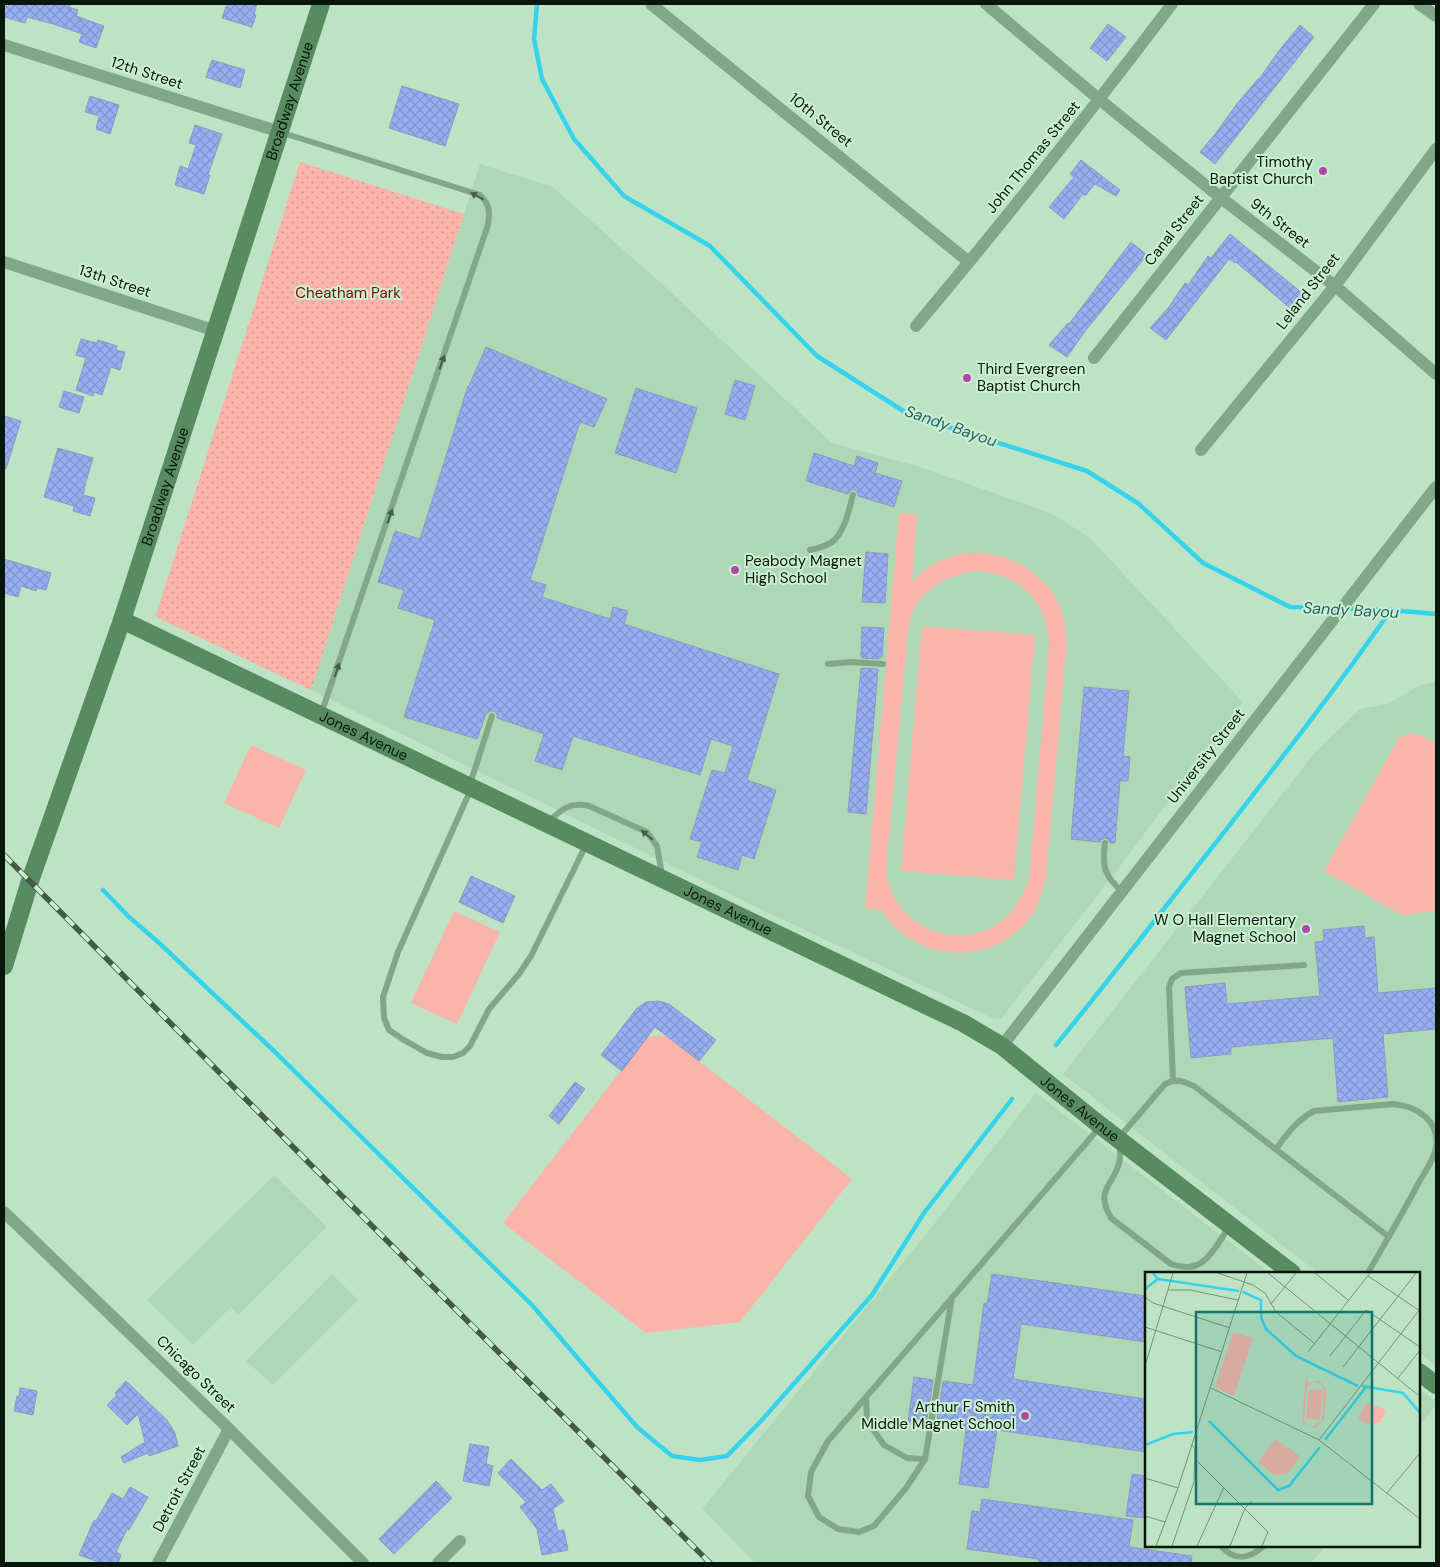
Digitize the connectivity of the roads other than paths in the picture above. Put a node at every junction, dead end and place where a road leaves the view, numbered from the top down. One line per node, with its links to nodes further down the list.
1 (321, 4): 10 (street, Broadway Avenue)
2 (651, 4): 14 (street, 10th Street)
3 (986, 4): 9 (street, 9th Street)
4 (1172, 4): 9 (street, John Thomas Street)
5 (1374, 4): 12 (street, Canal Street)
6 (1419, 4): 7 (street)
7 (1436, 16)
8 (4, 45): 10 (street, 12th Street)
9 (1100, 100): 12 (street, 9th Street); 14 (street, John Thomas Street)
10 (280, 132): 17 (street, Broadway Avenue); 27 (lane, one-way to 10)
11 (1436, 148): 15 (street, Leland Street)
12 (1220, 197): 15 (street, 9th Street); 18 (street, Canal Street)
13 (4, 262): 17 (street, 13th Street)
14 (969, 262): 16 (street, John Thomas Street)
15 (1335, 286): 19 (street, 9th Street); 20 (street, Leland Street)
16 (916, 326)
17 (216, 331): 24 (street, Broadway Avenue)
18 (1094, 358)
19 (1436, 374)
20 (1201, 450)
21 (1436, 486): 34 (street, University Street)
22 (853, 495): 23 (lane)
23 (810, 550)
24 (122, 620): 27 (street, Jones Avenue); 36 (street, Broadway Avenue)
25 (828, 664): 26 (lane)
26 (883, 664)
27 (321, 716): 29 (street, Jones Avenue)
28 (492, 716): 29 (lane)
29 (470, 787): 30 (street, Jones Avenue); 31 (lane)
30 (547, 824): 31 (street, Jones Avenue); 33 (lane, one-way to 30)
31 (587, 843): 33 (street, Jones Avenue)
32 (1105, 843): 34 (lane)
33 (662, 879): 37 (street, Jones Avenue)
34 (1122, 891): 37 (street, University Street)
35 (1304, 965): 38 (lane)
36 (4, 966)
37 (1002, 1046): 39 (street, Jones Avenue)
38 (1173, 1080): 40 (lane); 41 (lane)
39 (1101, 1126): 40 (street, Jones Avenue); 47 (lane)
40 (1118, 1139): 43 (street, Jones Avenue); 43 (lane)
41 (1276, 1149): 44 (lane); 44 (lane)
42 (4, 1212): 51 (street, Chicago Street)
43 (1230, 1226): 45 (street, Jones Avenue)
44 (1389, 1237): 46 (lane)
45 (1291, 1272)
46 (1369, 1272)
47 (952, 1297): 50 (lane); 52 (lane)
48 (1420, 1373): 49 (street)
49 (1436, 1385)
50 (866, 1397): 52 (lane); 52 (lane)
51 (229, 1429): 56 (street, Detroit Street); 57 (street, Chicago Street)
52 (925, 1459)
53 (460, 1541): 58 (street)
54 (1262, 1547): 55 (lane)
55 (1223, 1548)
56 (158, 1563)
57 (363, 1563)
58 (438, 1563)

